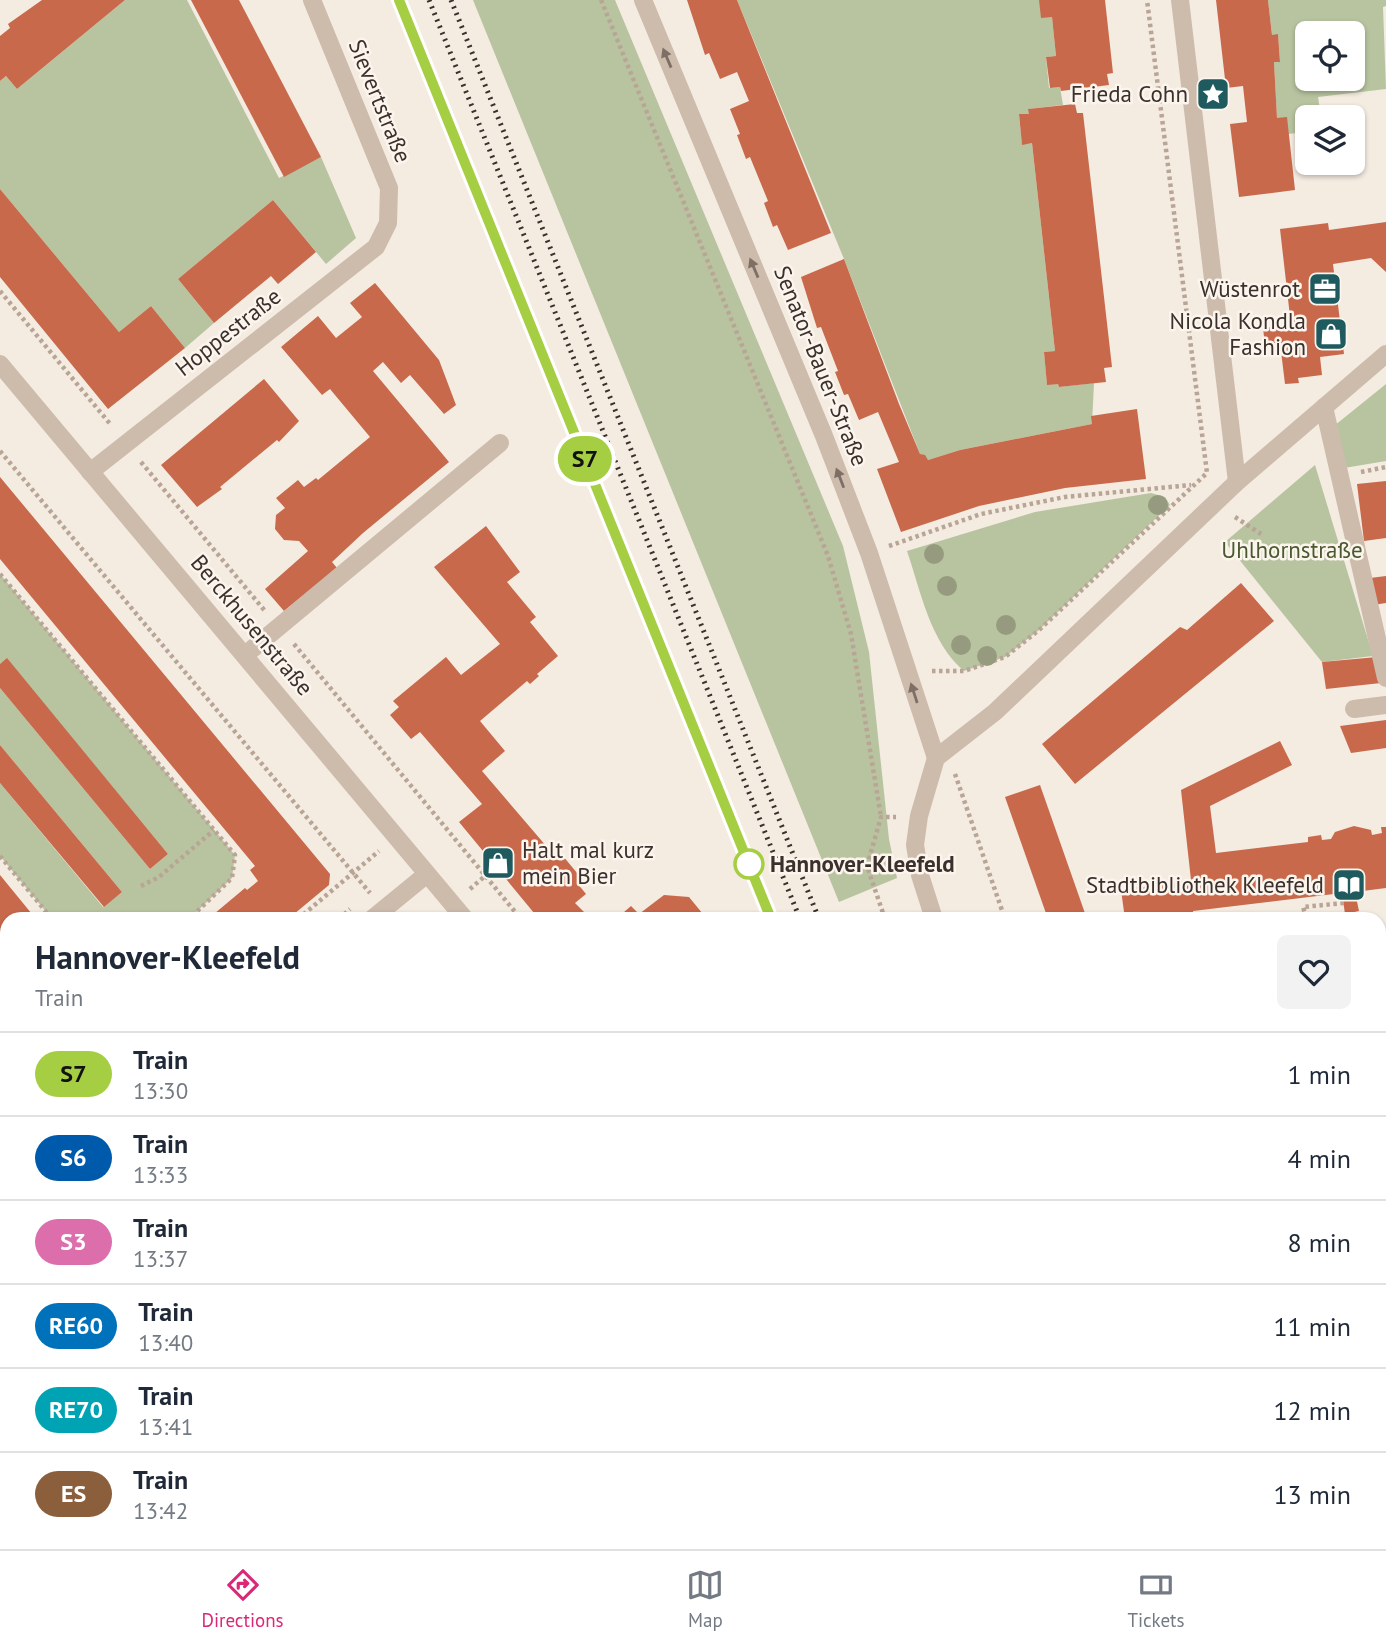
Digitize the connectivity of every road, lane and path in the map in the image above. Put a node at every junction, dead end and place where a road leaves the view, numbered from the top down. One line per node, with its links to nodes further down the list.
1 (312, 0): 6 (street, Sievertstraße)
2 (601, 0): 30 (path)
3 (643, 0): 19 (street, Senator-Bauer-Straße, one-way to 3)
4 (1147, 0): 16 (path)
5 (1180, 0): 15 (street)
6 (388, 223): 12 (street, Hoppestraße)
7 (0, 292): 12 (path)
8 (1386, 355): 10 (street)
9 (0, 364): 14 (street, Berckhusenstraße)
10 (1324, 407): 15 (street); 21 (street)
11 (500, 443): 22 (street)
12 (126, 444): 14 (street, Hoppestraße); 22 (path)
13 (0, 451): 34 (path)
14 (90, 472): 23 (street, Berckhusenstraße)
15 (1237, 482): 17 (street)
16 (1192, 485): 17 (path); 19 (path); 24 (path)
17 (1214, 503): 18 (path); 28 (street)
18 (1261, 534)
19 (869, 553): 24 (street, Senator-Bauer-Straße)
20 (0, 574): 31 (path)
21 (1380, 622): 25 (street)
22 (279, 628): 23 (street); 44 (path)
23 (245, 655): 32 (street, Berckhusenstraße)
24 (907, 670): 28 (street, Senator-Bauer-Straße, one-way to 24)
25 (1386, 678)
26 (1386, 705): 27 (street)
27 (1354, 709)
28 (942, 754): 29 (street); 47 (path)
29 (919, 816): 30 (path); 46 (street)
30 (881, 817): 45 (path)
31 (214, 830): 36 (path); 39 (path)
32 (396, 837): 34 (path); 35 (street, Berckhusenstraße)
33 (0, 856): 38 (path)
34 (353, 873): 40 (path); 41 (path)
35 (427, 874): 42 (street); 43 (street, Berckhusenstraße)
36 (141, 886)
37 (1344, 903): 48 (path)
38 (46, 912)
39 (196, 912)
40 (306, 912)
41 (377, 912)
42 (380, 912)
43 (459, 912)
44 (515, 912)
45 (883, 912)
46 (932, 912)
47 (1002, 912)
48 (1304, 912)

